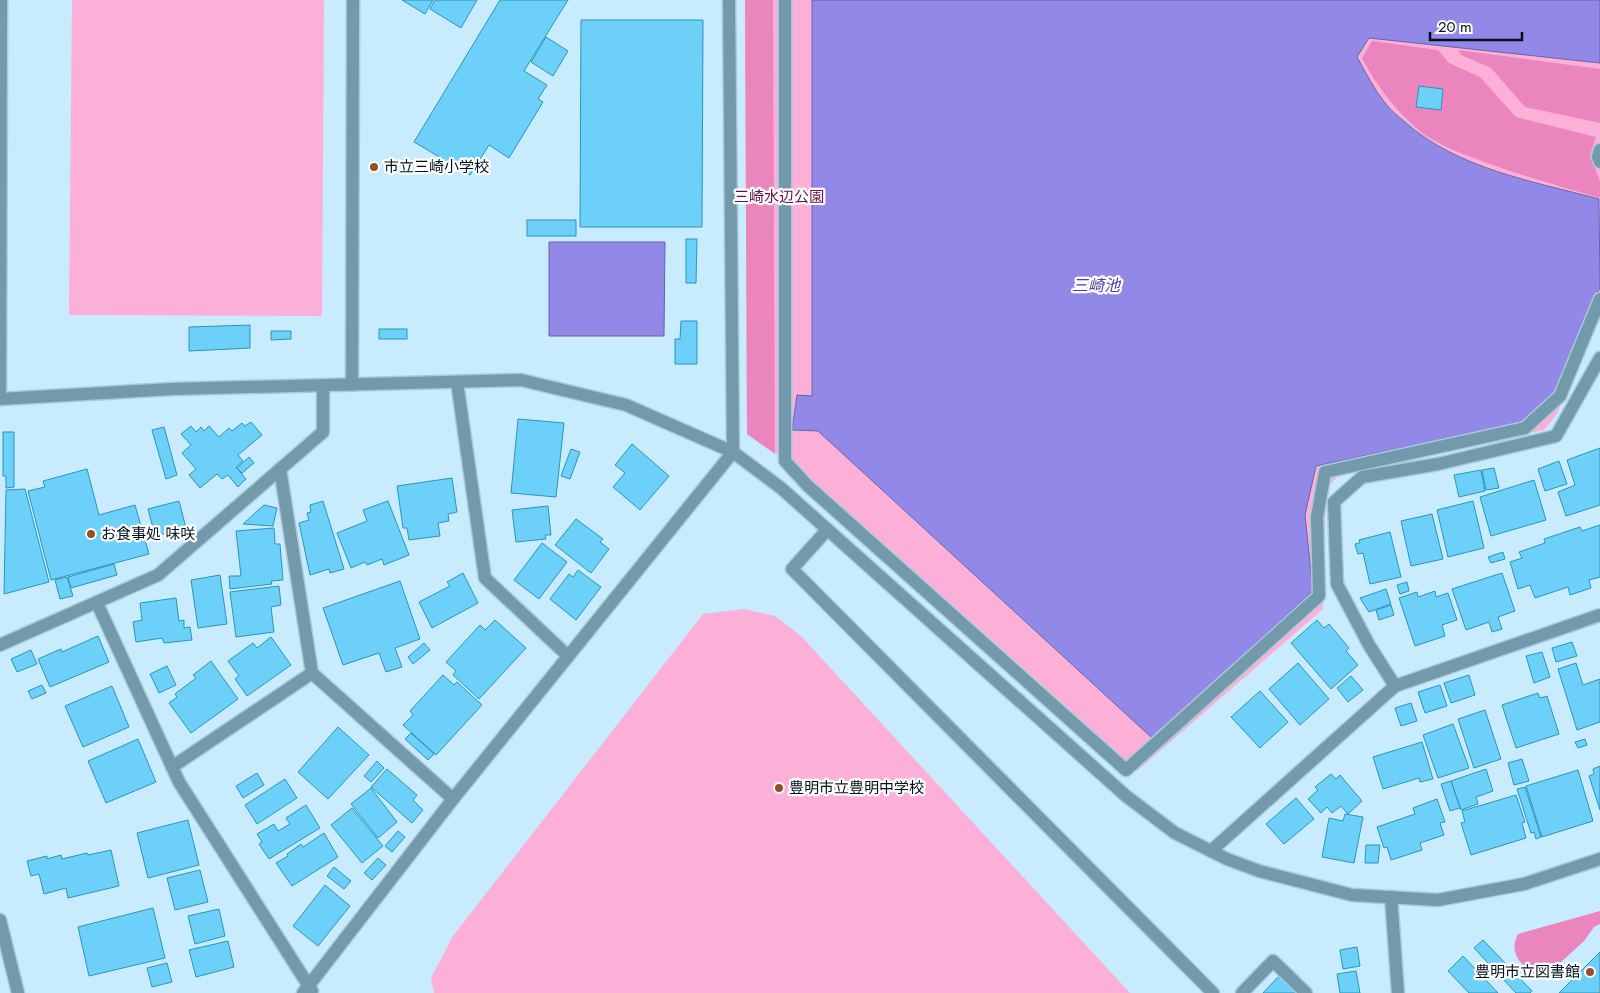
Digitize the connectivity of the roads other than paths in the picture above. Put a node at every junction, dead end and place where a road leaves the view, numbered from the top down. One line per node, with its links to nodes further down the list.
1 (1, 0): 5 (street)
2 (353, 0): 11 (street)
3 (729, 0): 14 (street)
4 (785, 0): 8 (street)
5 (1, 108): 13 (street)
6 (1600, 150): 7 (street)
7 (1600, 162)
8 (1600, 299)
9 (1600, 358): 22 (street)
10 (458, 382): 11 (street); 14 (street); 20 (street)
11 (352, 385): 12 (street)
12 (322, 386): 13 (street); 15 (street)
13 (0, 399)
14 (733, 452): 16 (street); 20 (street)
15 (280, 469): 17 (street); 21 (street)
16 (828, 530): 25 (street); 31 (street)
17 (97, 603): 19 (street); 23 (street)
18 (1600, 615): 22 (street)
19 (0, 645)
20 (568, 656): 24 (street)
21 (312, 672): 23 (street); 24 (street)
22 (1394, 686): 25 (street)
23 (172, 767): 29 (street)
24 (453, 799): 29 (street)
25 (1211, 852): 27 (street)
26 (1600, 859): 27 (street)
27 (1391, 897): 34 (street)
28 (0, 920): 30 (street)
29 (308, 991)
30 (18, 993)
31 (1213, 993)
32 (1242, 993): 33 (street)
33 (1306, 993)
34 (1398, 993)

